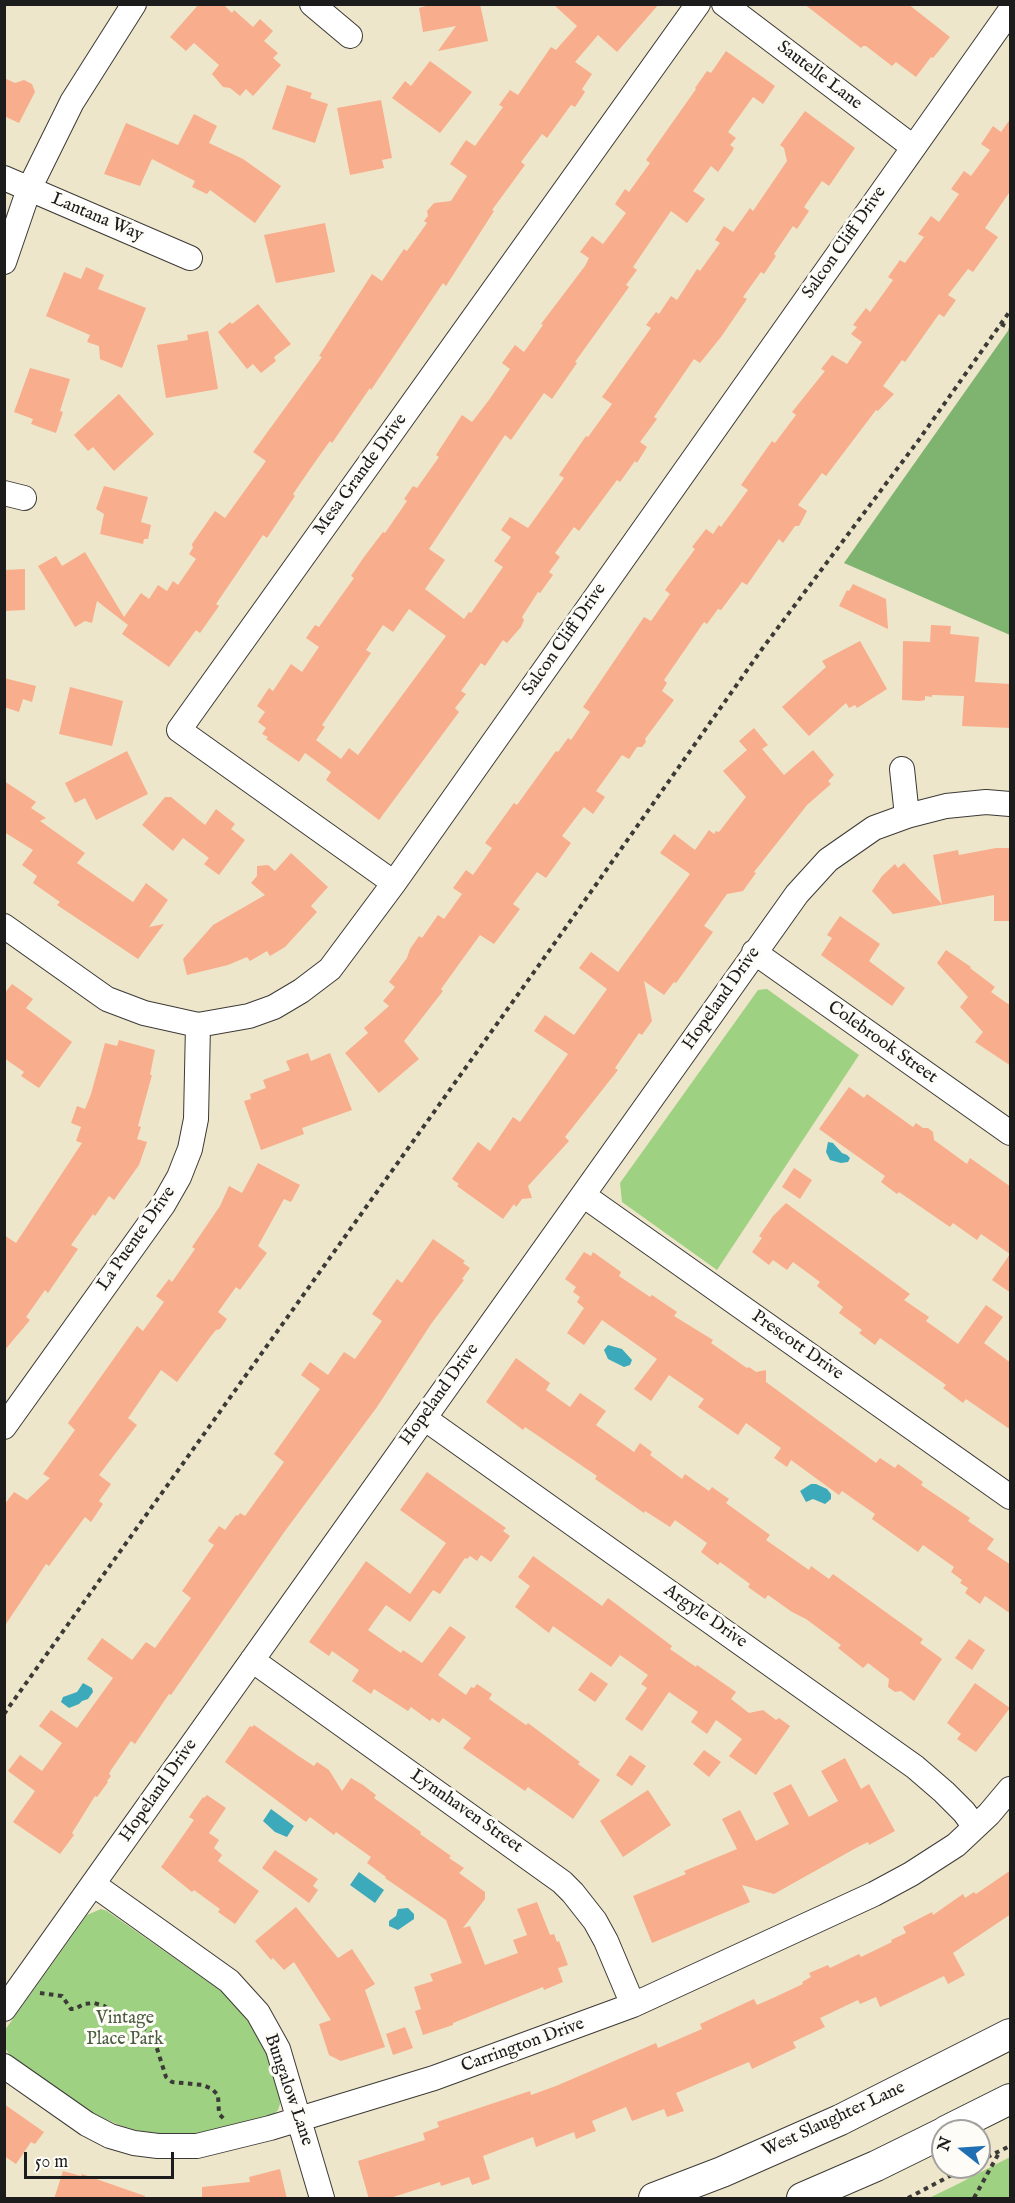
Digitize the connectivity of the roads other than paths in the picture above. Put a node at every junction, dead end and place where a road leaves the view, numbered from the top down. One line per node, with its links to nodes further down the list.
1 (134, 4): 9 (street)
2 (312, 4): 6 (street)
3 (698, 4): 15 (street, Mesa Grande Drive)
4 (724, 4): 7 (street, Sautelle Lane)
5 (1011, 11): 7 (street, Salcon Cliff Drive)
6 (350, 36)
7 (913, 147): 15 (street, Salcon Cliff Drive)
8 (4, 178): 9 (street, Lantana Way)
9 (28, 189): 10 (street, Lantana Way); 11 (street)
10 (190, 258)
11 (4, 262)
12 (902, 769): 14 (street)
13 (1011, 804): 14 (street, Hopeland Drive)
14 (907, 816): 17 (street, Hopeland Drive)
15 (394, 883): 18 (street, Salcon Cliff Drive)
16 (4, 926): 18 (street, Salcon Cliff Drive)
17 (754, 952): 19 (street, Colebrook Street); 20 (street, Hopeland Drive)
18 (198, 1025): 22 (street, La Puente Drive)
19 (1011, 1133)
20 (583, 1195): 21 (street, Hopeland Drive); 23 (street, Prescott Drive)
21 (424, 1418): 24 (street, Hopeland Drive); 26 (street, Argyle Drive)
22 (4, 1427)
23 (1011, 1497)
24 (252, 1660): 27 (street, Hopeland Drive); 28 (street, Lynnhaven Street)
25 (1011, 1789): 26 (street, Carrington Drive)
26 (975, 1827): 28 (street, Carrington Drive)
27 (93, 1884): 29 (street, Hopeland Drive); 33 (street, Bungalow Lane)
28 (633, 2005): 33 (street, Carrington Drive)
29 (4, 2008)
30 (1011, 2034): 37 (main road, West Slaughter Lane)
31 (4, 2066): 33 (street, Carrington Drive)
32 (1011, 2099): 34 (main road)
33 (300, 2119): 36 (street, Bungalow Lane)
34 (971, 2119)
35 (931, 2139): 38 (main road)
36 (322, 2199)
37 (654, 2199)
38 (802, 2199)

